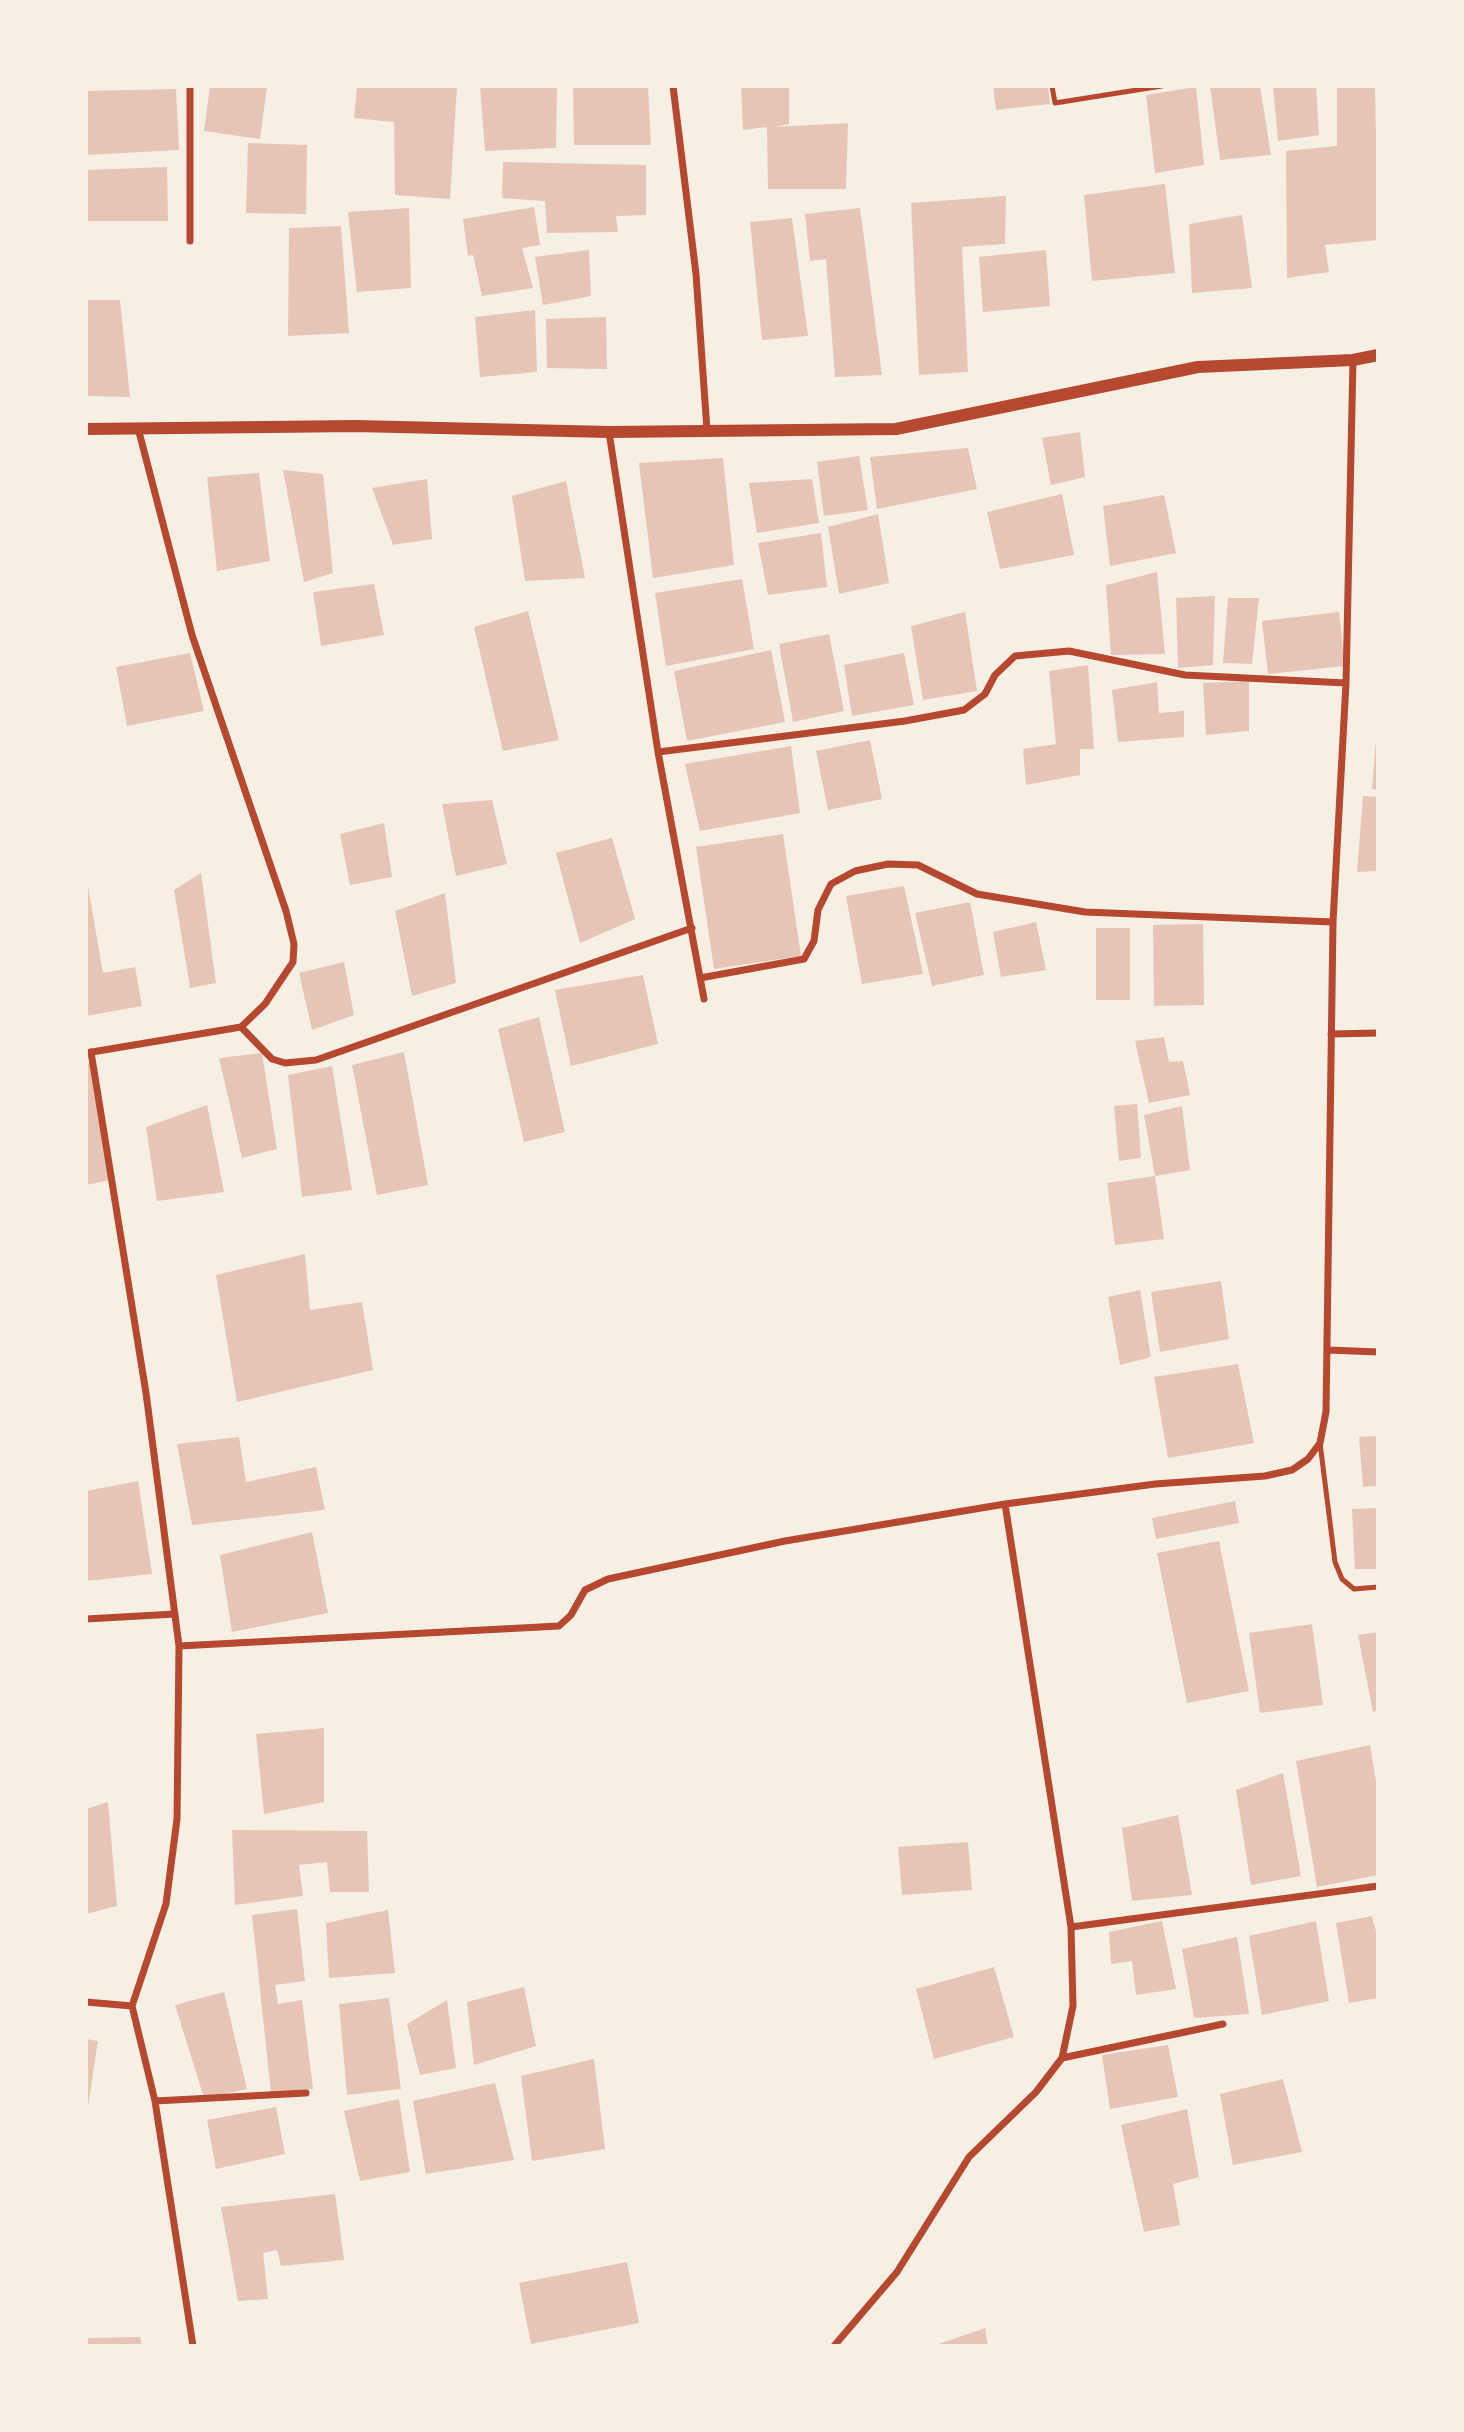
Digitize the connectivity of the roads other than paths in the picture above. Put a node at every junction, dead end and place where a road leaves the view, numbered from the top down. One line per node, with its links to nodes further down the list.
1 (190, 86): 5 (street)
2 (673, 86): 10 (street)
3 (1052, 86): 4 (lane)
4 (1162, 86)
5 (190, 241)
6 (1378, 355): 7 (street)
7 (1353, 360): 10 (street); 12 (street)
8 (138, 428): 9 (street); 11 (street); 18 (street)
9 (86, 429)
10 (706, 430): 11 (street)
11 (609, 432): 13 (street)
12 (1346, 683): 13 (street); 14 (street)
13 (658, 752): 15 (street)
14 (1333, 922): 16 (street); 20 (street)
15 (692, 928): 16 (street); 18 (street)
16 (700, 978): 17 (street)
17 (704, 999)
18 (241, 1027): 21 (street)
19 (1378, 1033): 20 (street)
20 (1331, 1034): 22 (street)
21 (88, 1052): 27 (street)
22 (1328, 1350): 23 (street); 24 (street)
23 (1378, 1352)
24 (1320, 1443): 25 (street); 26 (lane)
25 (1006, 1504): 29 (street); 31 (street)
26 (1378, 1587)
27 (175, 1614): 28 (street); 29 (street)
28 (86, 1619)
29 (179, 1646): 33 (street)
30 (1378, 1886): 31 (street)
31 (1071, 1927): 35 (street)
32 (86, 2003): 33 (street)
33 (132, 2006): 37 (street)
34 (1223, 2024): 35 (street)
35 (1062, 2058): 39 (street)
36 (306, 2093): 37 (street)
37 (155, 2101): 38 (street)
38 (193, 2346)
39 (834, 2346)

